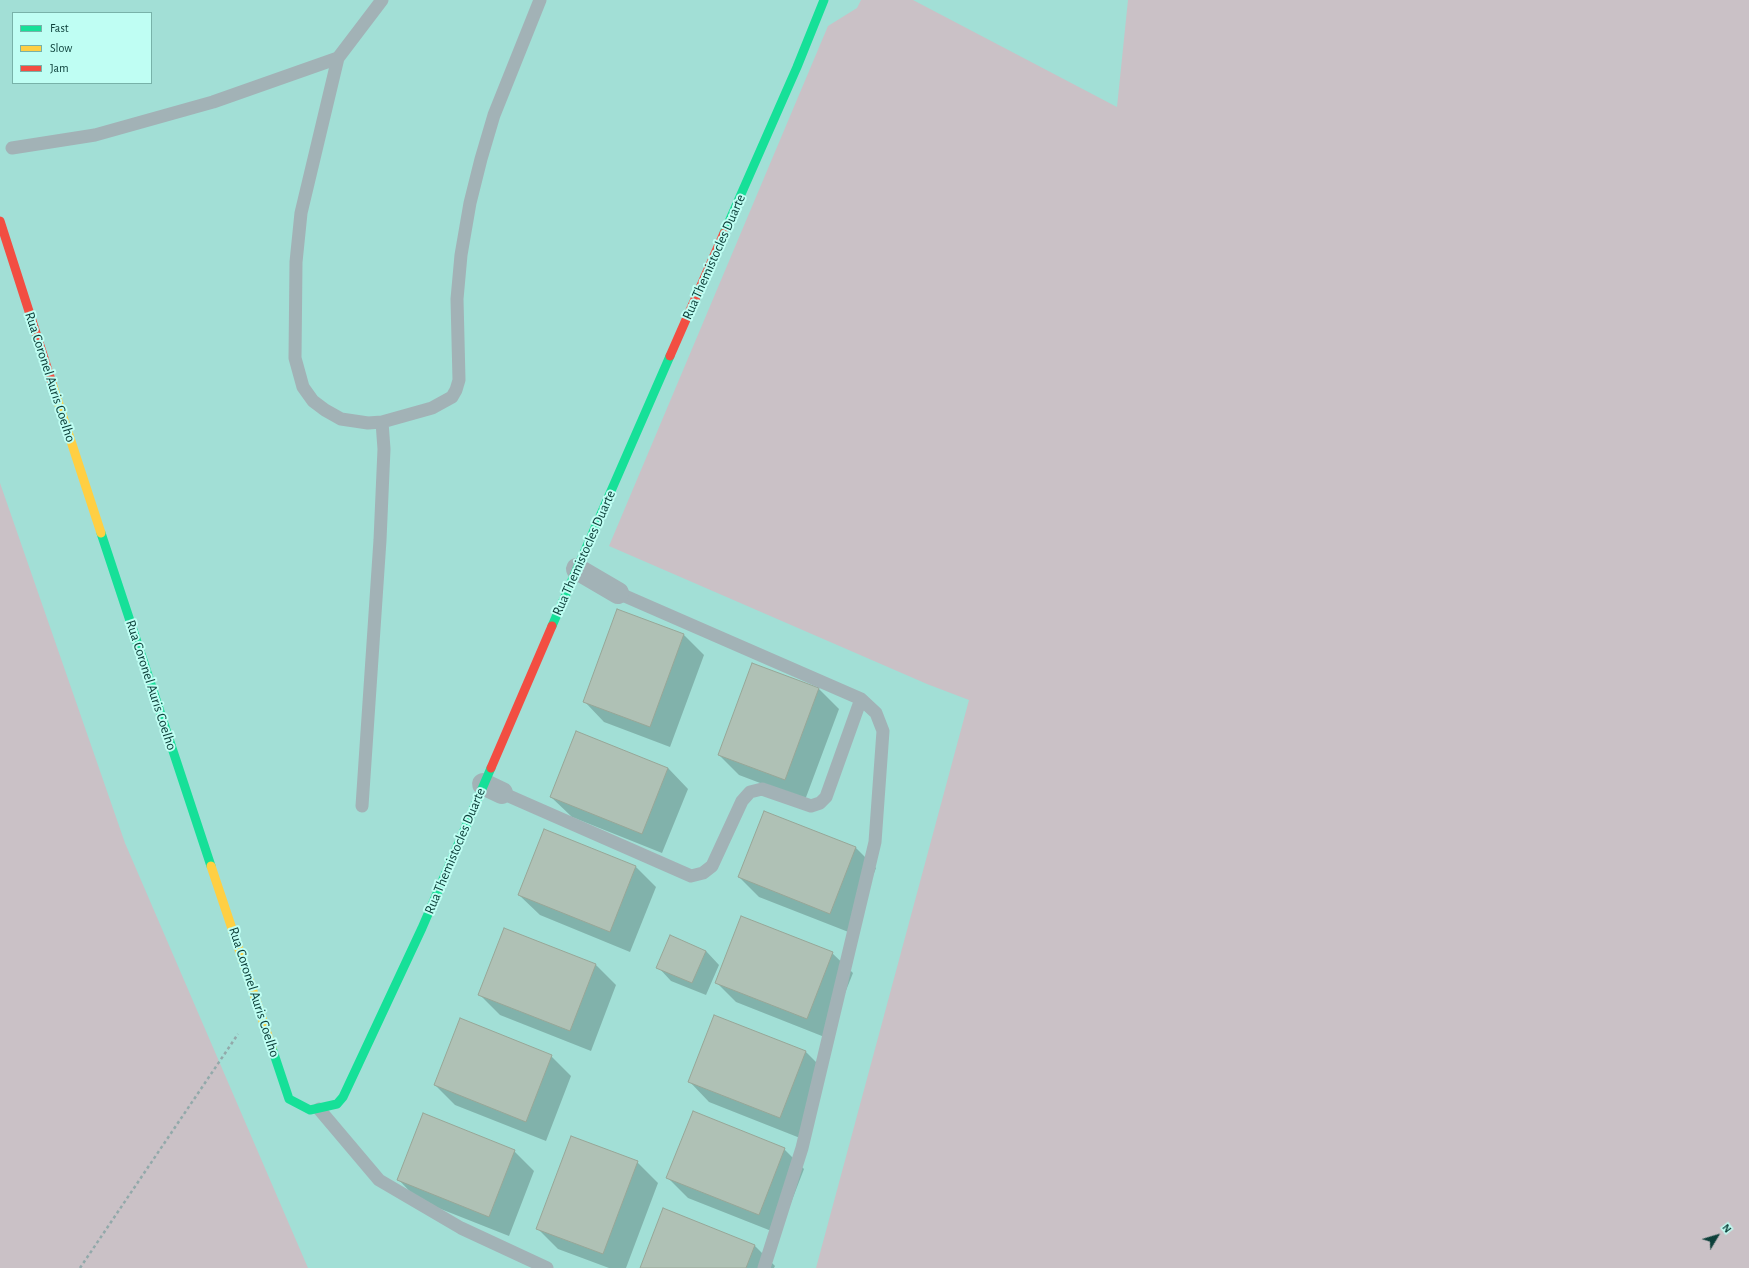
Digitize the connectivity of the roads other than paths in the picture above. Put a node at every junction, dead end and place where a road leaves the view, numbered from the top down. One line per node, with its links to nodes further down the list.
1 (382, 0): 4 (lane)
2 (540, 0): 7 (lane)
3 (824, 0): 8 (street, Rua Themistocles Duarte)
4 (338, 58): 5 (lane); 7 (lane)
5 (12, 148)
6 (0, 221): 14 (street, Rua Coronel Auris Coelho)
7 (382, 422): 12 (lane)
8 (577, 569): 9 (street); 11 (street, Rua Themistocles Duarte)
9 (618, 593): 10 (lane)
10 (861, 699): 11 (lane); 16 (lane)
11 (492, 788): 13 (street, Rua Themistocles Duarte)
12 (362, 806)
13 (337, 1104): 14 (street, Rua Coronel Auris Coelho)
14 (319, 1109): 15 (lane)
15 (547, 1268)
16 (764, 1268)

